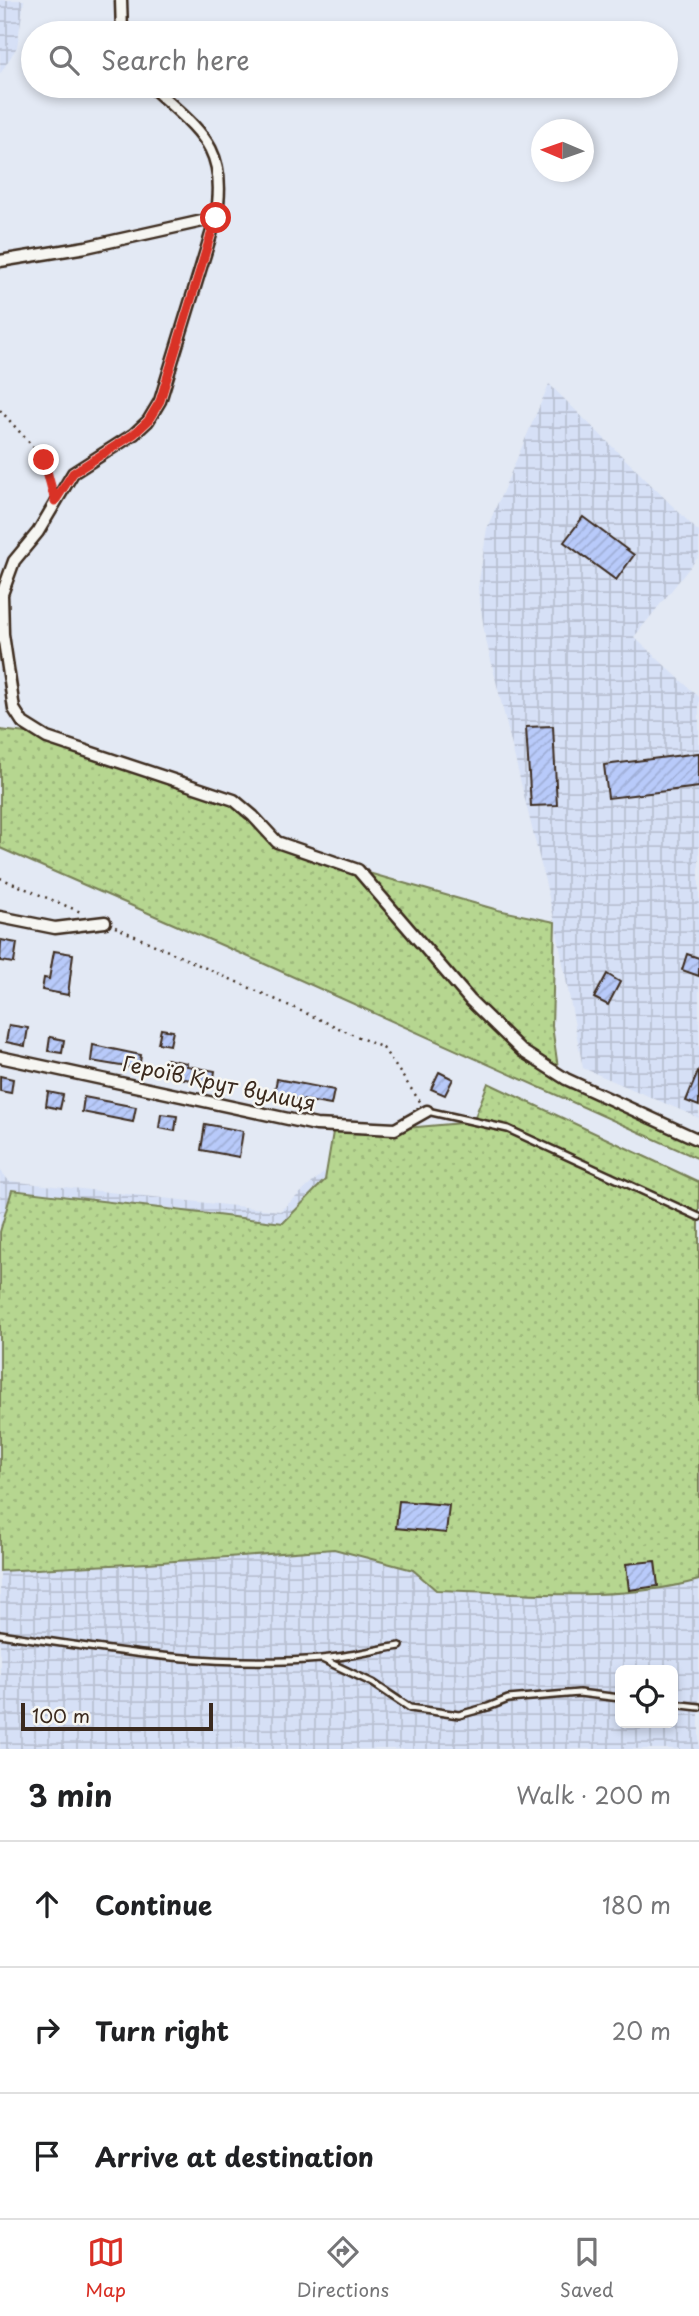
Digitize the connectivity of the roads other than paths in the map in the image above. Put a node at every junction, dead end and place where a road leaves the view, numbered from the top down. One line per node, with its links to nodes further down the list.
1 (121, 0): 2 (street)
2 (122, 21)
3 (164, 98): 4 (street)
4 (216, 218): 5 (street); 10 (street)
5 (0, 261)
6 (0, 917): 7 (street)
7 (105, 922)
8 (0, 1057): 9 (street, Героїв Крут вулиця)
9 (427, 1111): 11 (lane)
10 (699, 1140)
11 (699, 1217)
12 (0, 1634): 14 (lane)
13 (400, 1646): 14 (lane)
14 (322, 1659): 15 (lane)
15 (615, 1697)
16 (678, 1705): 17 (lane)
17 (699, 1707)

